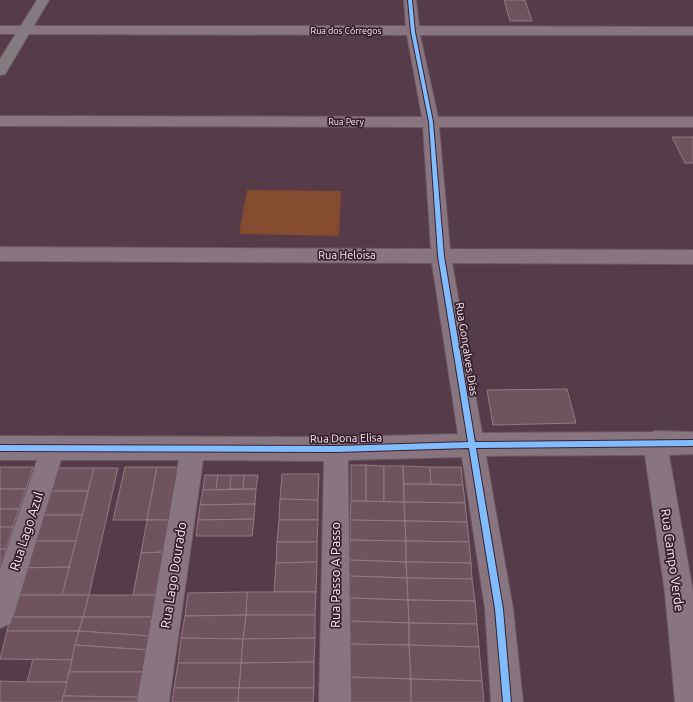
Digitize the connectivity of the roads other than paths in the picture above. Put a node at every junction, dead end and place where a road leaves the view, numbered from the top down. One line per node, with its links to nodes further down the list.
1 (30, 0): 4 (main road)
2 (43, 0): 4 (main road)
3 (410, 0): 6 (street, Rua Gonçalves Días)
4 (12, 30): 6 (street, Rua dos Córregos); 7 (main road); 8 (main road)
5 (693, 31): 6 (street, Rua dos Córregos)
6 (413, 32): 10 (street, Rua Gonçalves Días)
7 (0, 48)
8 (0, 71)
9 (0, 121): 10 (street, Rua Pery)
10 (431, 122): 11 (street, Rua Pery); 13 (street, Rua Gonçalves Días)
11 (693, 122)
12 (0, 254): 13 (street, Rua Heloisa)
13 (441, 256): 14 (street, Rua Heloisa); 17 (street, Rua Gonçalves Días)
14 (693, 257)
15 (655, 442): 16 (street, Rua Dona Elisa); 17 (street, Rua Dona Elisa); 22 (street, Rua Campo Verde)
16 (693, 443)
17 (473, 445): 21 (street, Rua Dona Elisa); 26 (street, Rua Gonçalves Días)
18 (53, 447): 19 (street, Rua Dona Elisa); 20 (street, Rua Dona Elisa); 23 (street, Rua Lago Azul)
19 (0, 448)
20 (193, 448): 21 (street, Rua Dona Elisa); 24 (street, Rua Lago Dourado)
21 (336, 449): 25 (street, Rua Passo A Passo)
22 (686, 595): 27 (street, Rua Campo Verde)
23 (0, 614)
24 (153, 702)
25 (335, 702)
26 (507, 702)
27 (691, 702)

